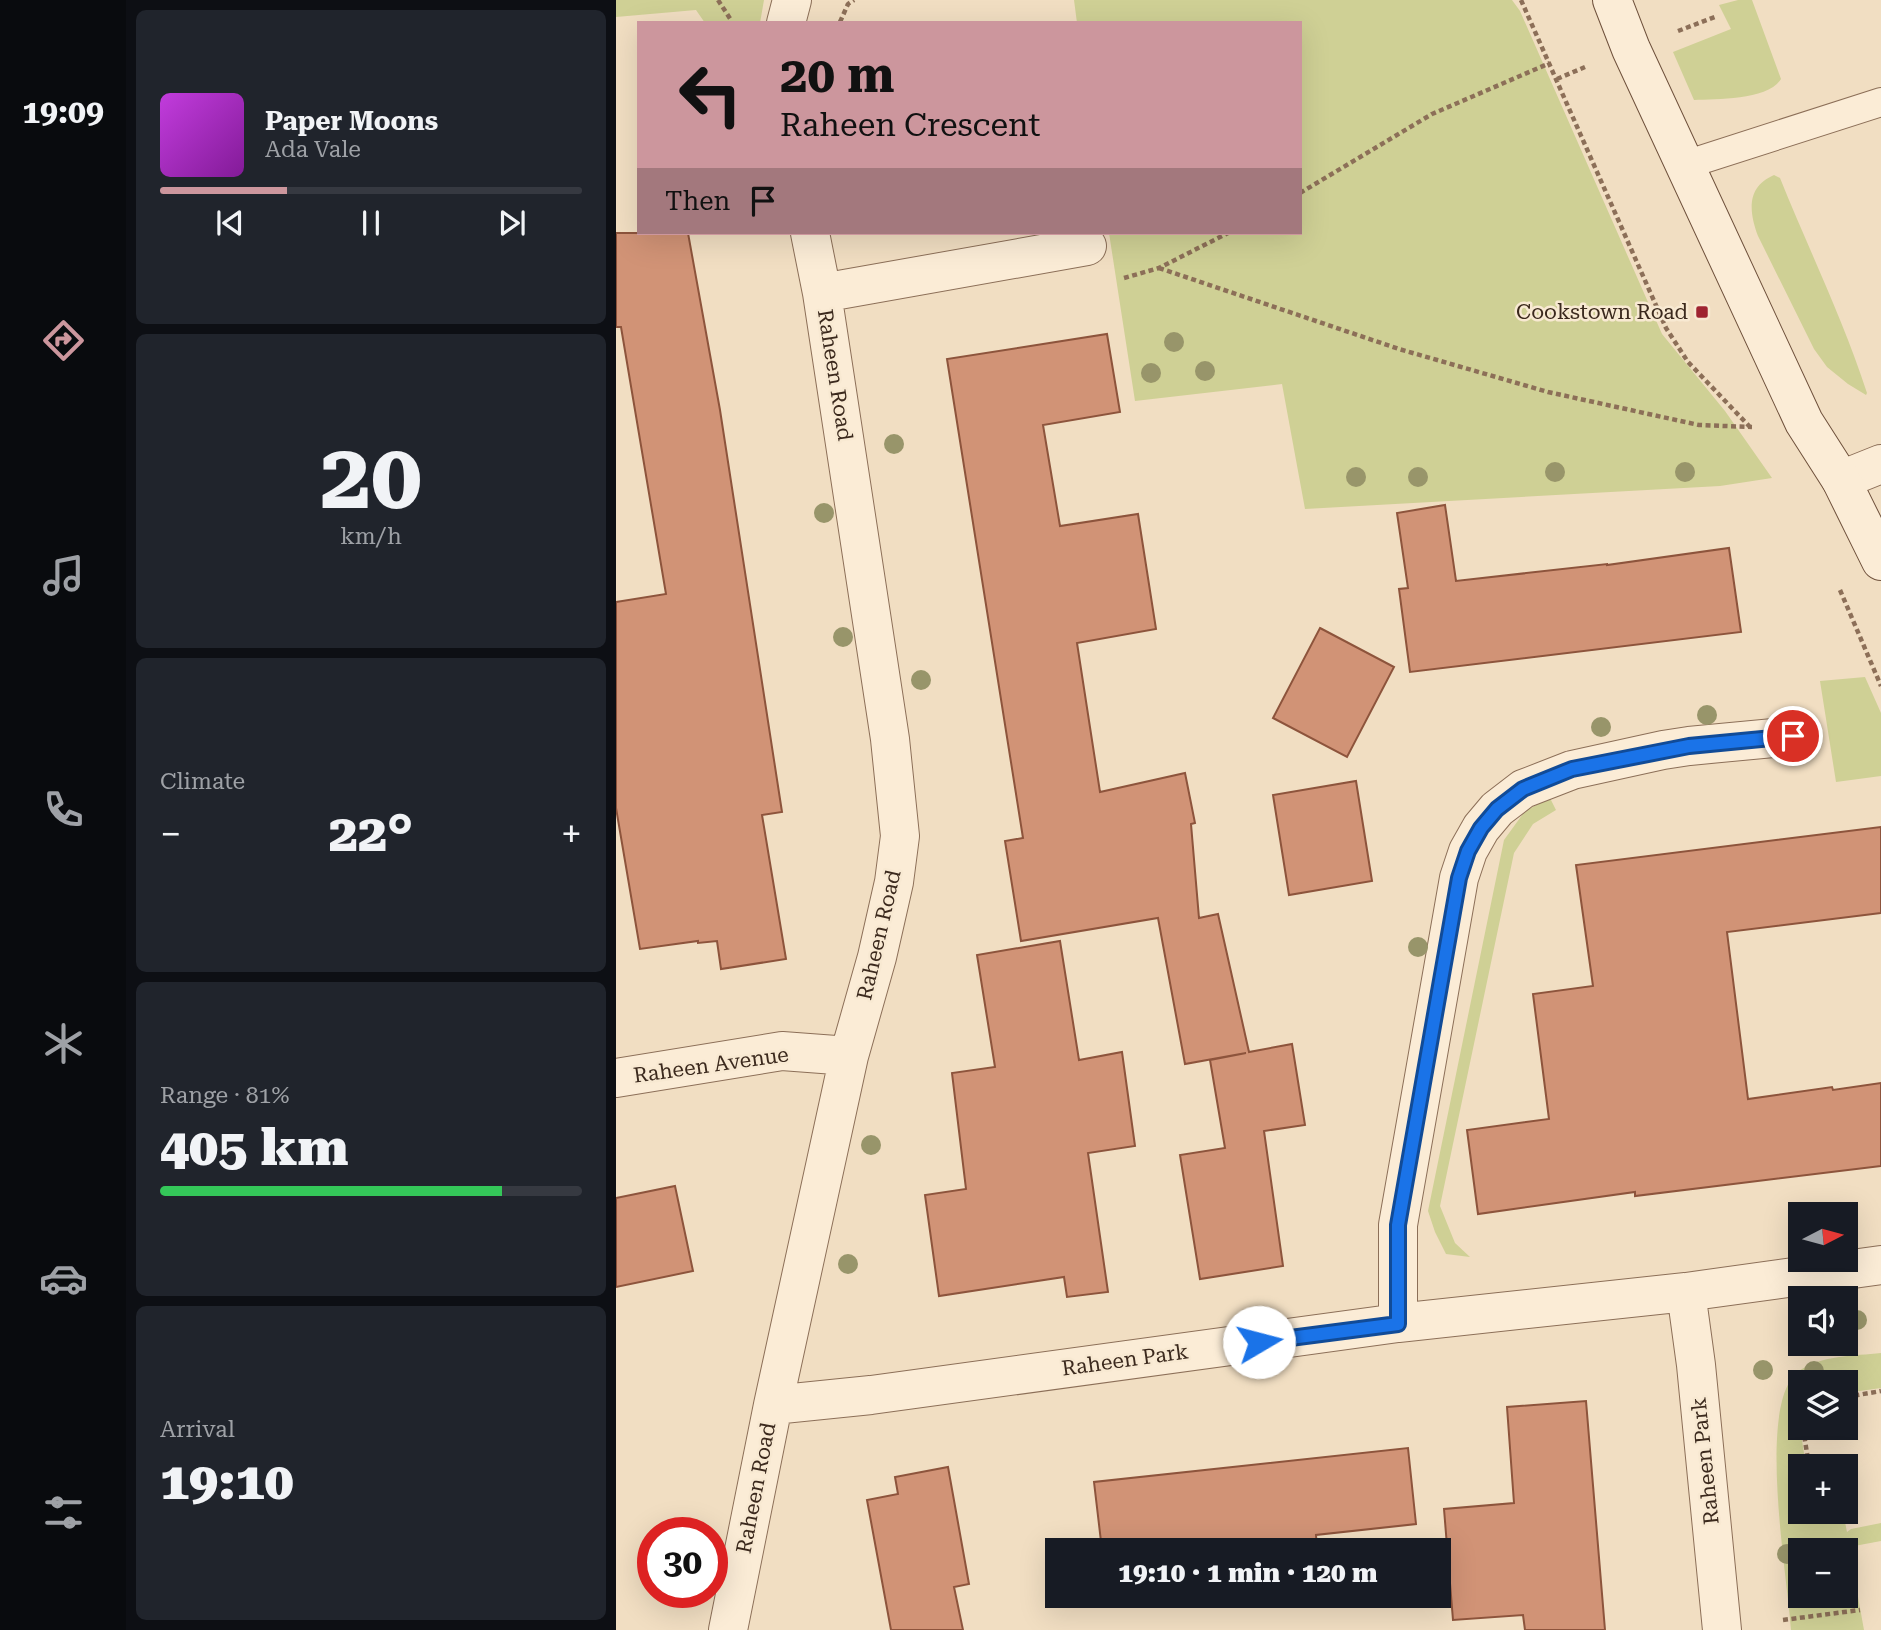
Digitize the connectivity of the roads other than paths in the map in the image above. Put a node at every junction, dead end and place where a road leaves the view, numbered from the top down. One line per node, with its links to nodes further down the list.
1 (792, 0): 3 (street)
2 (1612, 0): 5 (street)
3 (787, 21)
4 (1881, 102): 5 (lane)
5 (1685, 165): 10 (street)
6 (810, 235): 8 (street, Raheen Road)
7 (1087, 246): 8 (street)
8 (822, 293): 13 (street, Raheen Road)
9 (1881, 464): 10 (street)
10 (1841, 480): 11 (street)
11 (1881, 561)
12 (1794, 736): 17 (street)
13 (849, 1056): 14 (street, Raheen Avenue); 18 (street, Raheen Road)
14 (616, 1078)
15 (1881, 1265): 16 (street, Raheen Park)
16 (1686, 1292): 17 (street, Raheen Park); 20 (street, Raheen Park)
17 (1398, 1324): 18 (street, Raheen Park)
18 (773, 1405): 19 (street, Raheen Road)
19 (728, 1630)
20 (1722, 1630)

